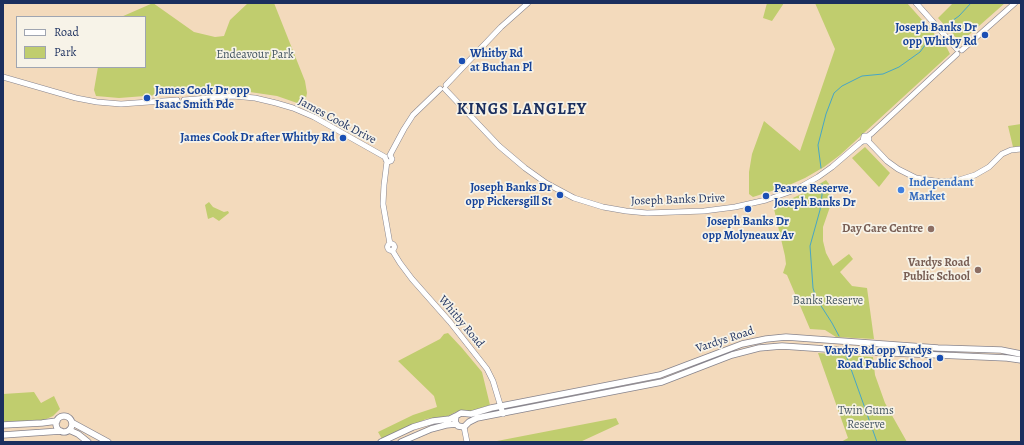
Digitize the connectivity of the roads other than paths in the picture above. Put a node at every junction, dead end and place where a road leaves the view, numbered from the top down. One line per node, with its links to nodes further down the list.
1 (528, 3): 6 (street)
2 (916, 3): 4 (street)
3 (1015, 3): 4 (street, Joseph Banks Drive)
4 (959, 51): 7 (street, Joseph Banks Drive)
5 (3, 77): 9 (street, James Cook Drive)
6 (444, 88): 7 (street, Joseph Banks Drive); 9 (street)
7 (866, 139): 8 (street)
8 (1021, 149)
9 (388, 158): 14 (street, Whitby Road)
10 (849, 341): 11 (main road); 12 (main road, Vardys Road); 14 (main road, Vardys Road)
11 (870, 352): 13 (main road, Vardys Road); 16 (main road, Vardys Road)
12 (1021, 354)
13 (1021, 360)
14 (501, 406): 15 (main road, Vardys Road); 16 (street, Whitby Road)
15 (465, 414): 17 (main road); 19 (main road)
16 (503, 414): 19 (main road, Vardys Road)
17 (456, 416): 21 (main road); 29 (main road)
18 (57, 421): 20 (main road); 22 (main road); 25 (main road)
19 (469, 422): 23 (main road)
20 (72, 423): 24 (main road); 28 (main road)
21 (456, 424): 23 (main road); 30 (main road)
22 (3, 425)
23 (464, 427): 31 (street)
24 (69, 430): 25 (main road); 27 (main road)
25 (61, 431): 26 (main road)
26 (3, 435)
27 (88, 442)
28 (108, 442)
29 (381, 442)
30 (401, 442)
31 (466, 442)

